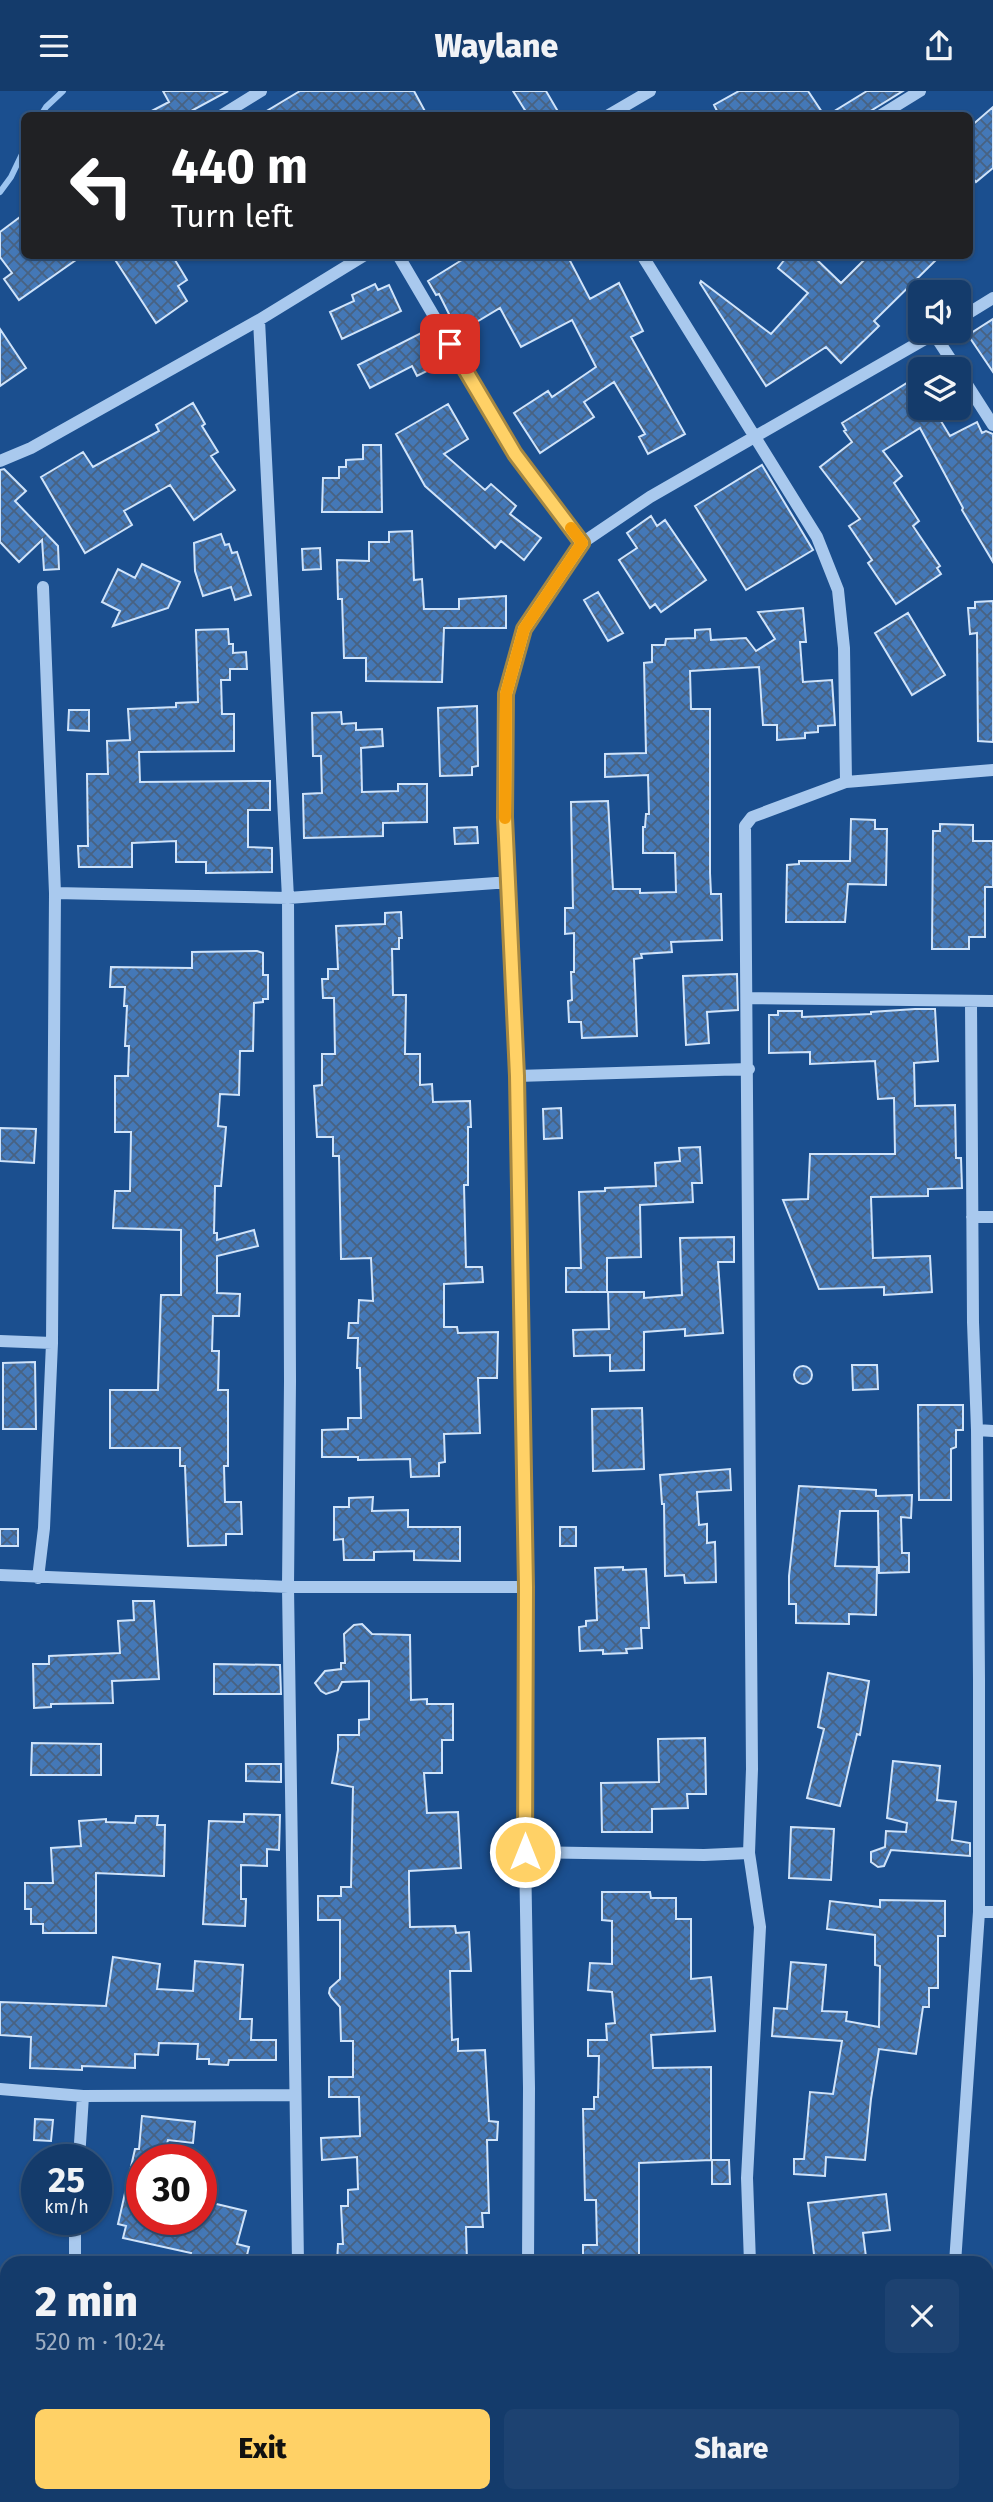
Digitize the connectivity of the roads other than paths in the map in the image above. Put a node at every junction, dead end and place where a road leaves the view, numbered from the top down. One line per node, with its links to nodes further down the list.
1 (261, 91): 4 (street)
2 (650, 91): 5 (street)
3 (920, 91): 6 (street)
4 (227, 112)
5 (613, 112)
6 (886, 112)
7 (358, 259): 12 (street)
8 (400, 259): 18 (street)
9 (644, 259): 16 (street)
10 (993, 298): 11 (street)
11 (971, 312)
12 (259, 320): 17 (street); 24 (street)
13 (917, 343): 16 (street)
14 (971, 391): 15 (street)
15 (993, 425)
16 (754, 435): 18 (street); 21 (street)
17 (0, 461)
18 (582, 543): 22 (street)
19 (43, 586): 23 (street)
20 (993, 770): 21 (street)
21 (846, 782): 25 (street)
22 (510, 882): 24 (street); 29 (street)
23 (55, 893): 24 (street); 33 (street)
24 (288, 898): 38 (street)
25 (747, 998): 27 (street); 28 (street)
26 (993, 1001): 27 (street)
27 (971, 1002): 30 (street)
28 (749, 1069): 29 (street); 41 (street)
29 (517, 1076): 39 (street)
30 (972, 1217): 31 (street); 34 (street)
31 (993, 1217)
32 (0, 1341): 33 (street)
33 (52, 1343): 37 (street)
34 (976, 1430): 35 (street); 42 (street)
35 (993, 1431)
36 (0, 1575): 37 (street)
37 (38, 1578): 38 (street)
38 (288, 1587): 39 (street); 45 (street)
39 (526, 1587): 40 (street)
40 (525, 1852): 41 (street); 51 (street)
41 (749, 1853): 52 (street)
42 (979, 1912): 43 (street); 53 (street)
43 (993, 1912)
44 (0, 2089): 46 (street)
45 (295, 2095): 46 (street); 50 (street)
46 (83, 2096): 47 (street)
47 (80, 2144)
48 (75, 2235): 49 (street)
49 (75, 2256)
50 (298, 2256)
51 (528, 2256)
52 (750, 2256)
53 (955, 2256)

